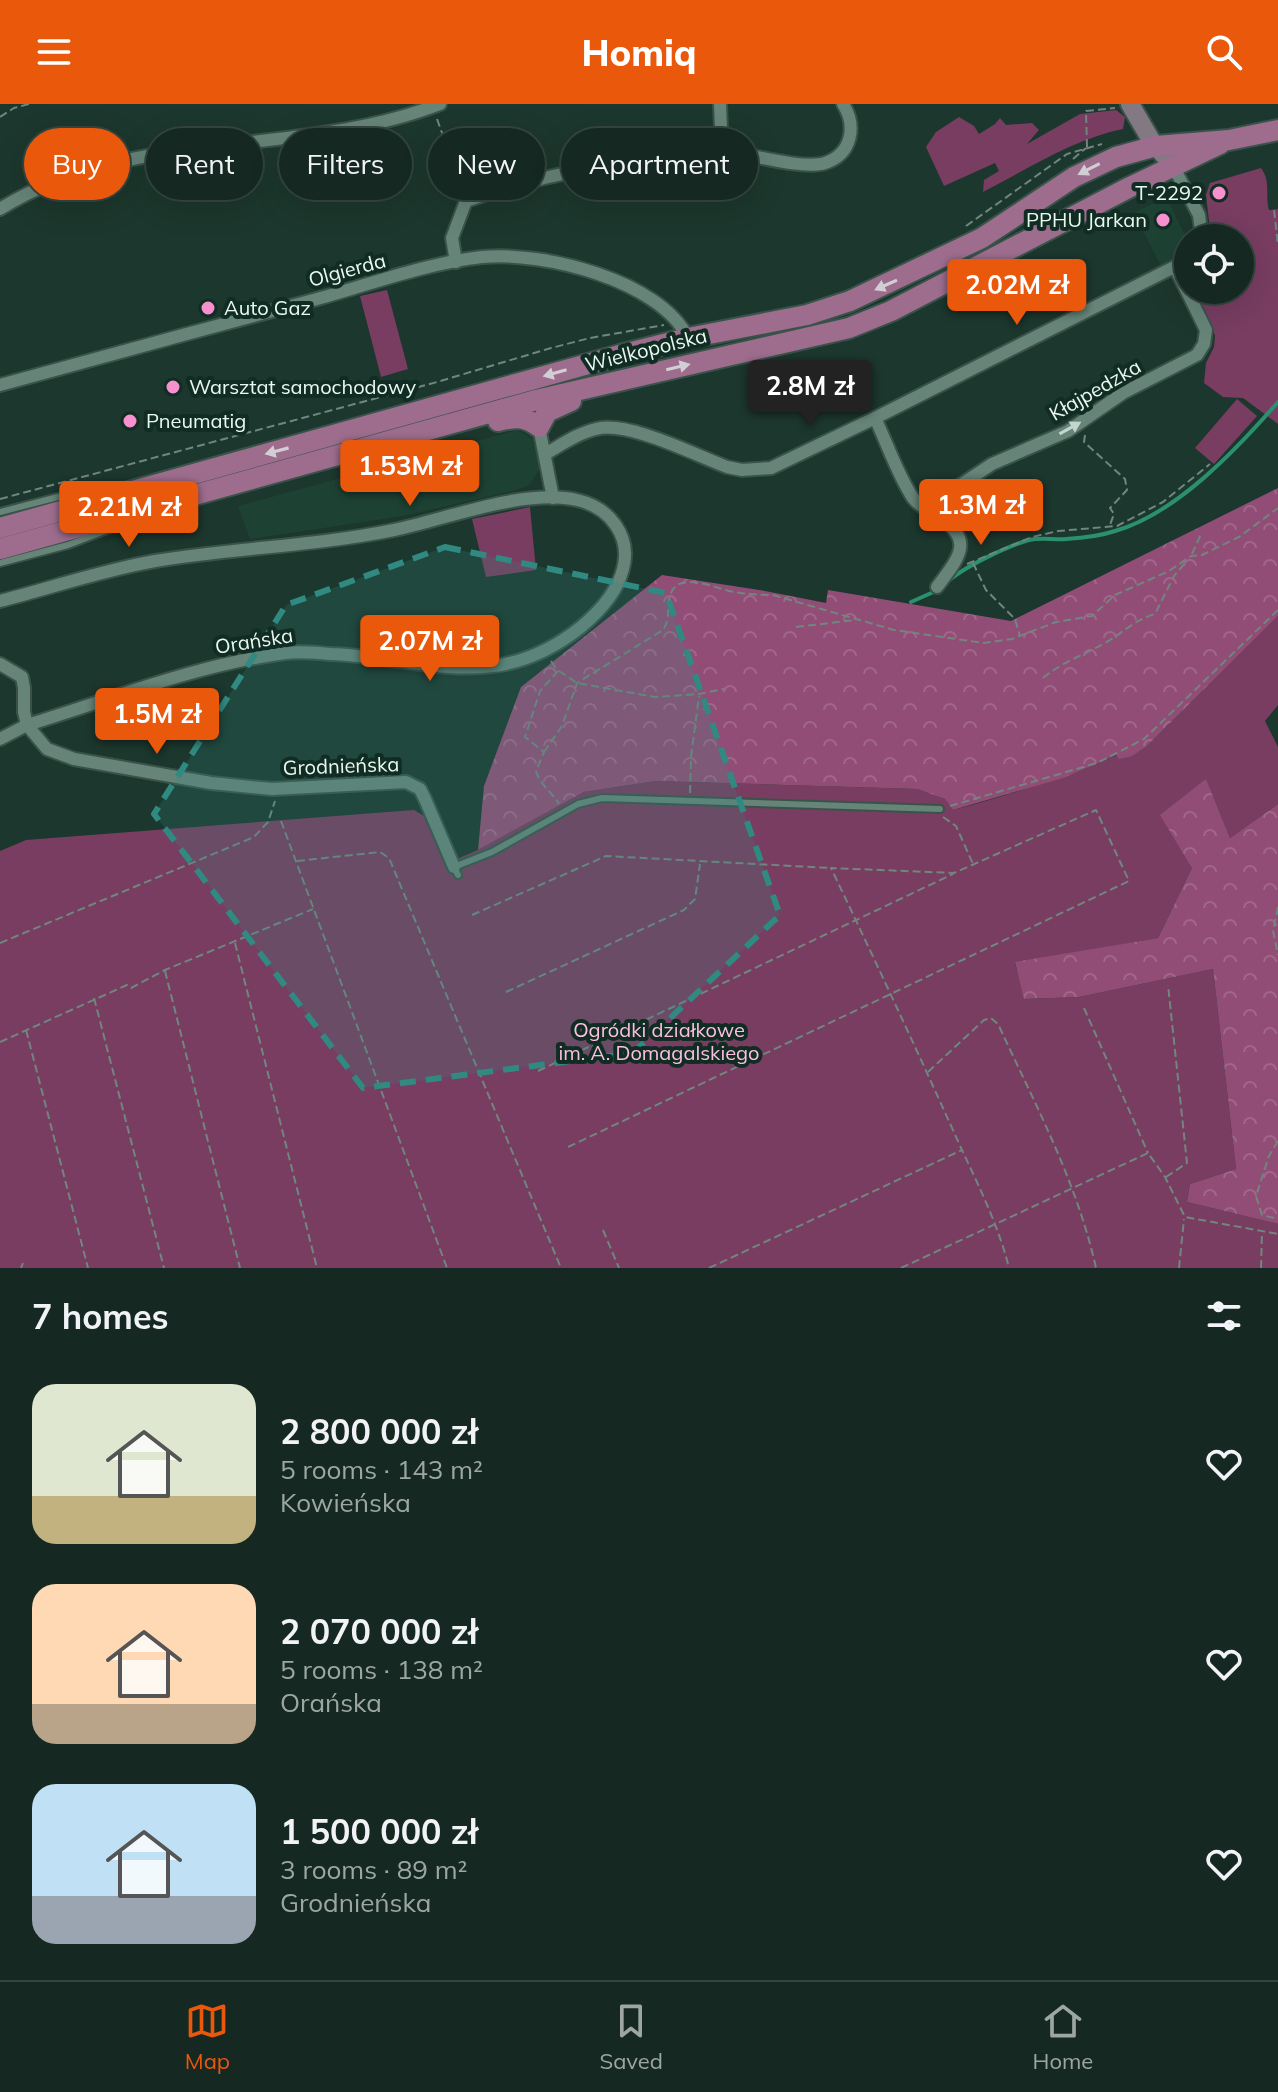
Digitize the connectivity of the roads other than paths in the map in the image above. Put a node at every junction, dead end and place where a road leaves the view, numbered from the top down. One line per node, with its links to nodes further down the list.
1 (720, 104): 5 (street)
2 (843, 104): 9 (street)
3 (435, 106): 12 (street)
4 (1124, 106): 8 (street)
5 (721, 128)
6 (1278, 130): 7 (main road, Wielkopolska)
7 (1229, 140): 8 (main road, Wielkopolska); 10 (main road, Wielkopolska)
8 (1156, 146): 10 (street); 17 (main road, Wielkopolska, one-way to 17)
9 (758, 156)
10 (1173, 166): 13 (street); 18 (main road, Wielkopolska, one-way to 10)
11 (561, 175): 14 (street)
12 (0, 209)
13 (1200, 224)
14 (456, 262): 17 (street, Olgierda); 19 (street, Olgierda)
15 (1174, 268): 20 (street)
16 (1193, 304): 28 (street, Kłajpedzka, one-way to 16)
17 (688, 338): 24 (main road, Wielkopolska, one-way to 24)
18 (627, 379): 21 (main road); 22 (main road, Wielkopolska)
19 (0, 385)
20 (875, 418): 23 (street); 28 (street)
21 (539, 427): 22 (main road); 23 (street)
22 (431, 429): 26 (main road, Wielkopolska)
23 (545, 454): 25 (street)
24 (133, 491): 27 (lane, Wielkopolska); 29 (main road, Wielkopolska)
25 (553, 498): 33 (street, Orańska); 35 (street, Orańska)
26 (143, 510): 30 (main road, Wielkopolska); 31 (lane, Wielkopolska)
27 (0, 512)
28 (936, 515): 32 (street)
29 (0, 528)
30 (0, 549)
31 (0, 563)
32 (937, 587)
33 (0, 601)
34 (0, 664): 35 (street)
35 (27, 725): 36 (street, Orańska); 38 (street, Grodnieńska)
36 (0, 739)
37 (940, 809): 38 (lane)
38 (456, 871)

